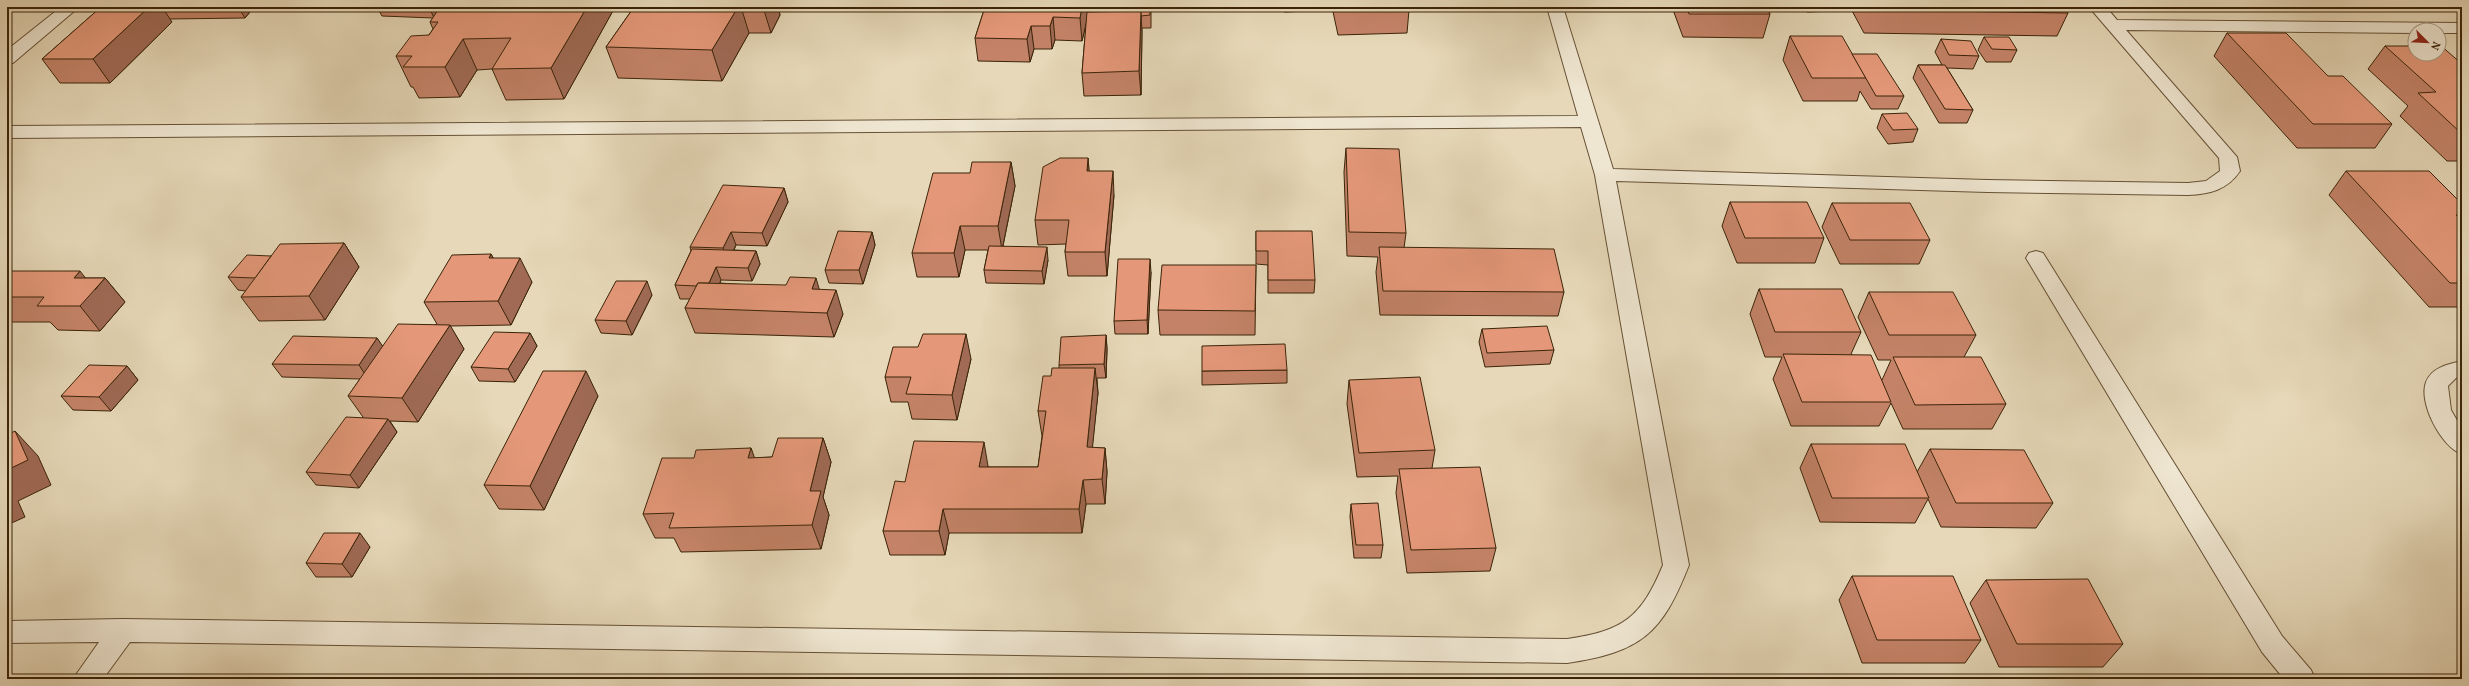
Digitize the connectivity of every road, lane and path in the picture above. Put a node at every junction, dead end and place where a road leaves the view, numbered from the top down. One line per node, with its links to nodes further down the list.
1 (71, 7): 6 (street)
2 (1555, 7): 7 (street)
3 (2097, 7): 4 (street)
4 (2112, 25): 5 (street); 9 (street)
5 (2462, 28)
6 (7, 59)
7 (1587, 121): 8 (street); 9 (street)
8 (7, 132)
9 (1605, 174): 13 (street)
10 (2036, 258): 16 (street)
11 (2462, 369): 12 (street)
12 (2462, 445)
13 (123, 630): 14 (street); 15 (street)
14 (7, 632)
15 (87, 679)
16 (2301, 679)

